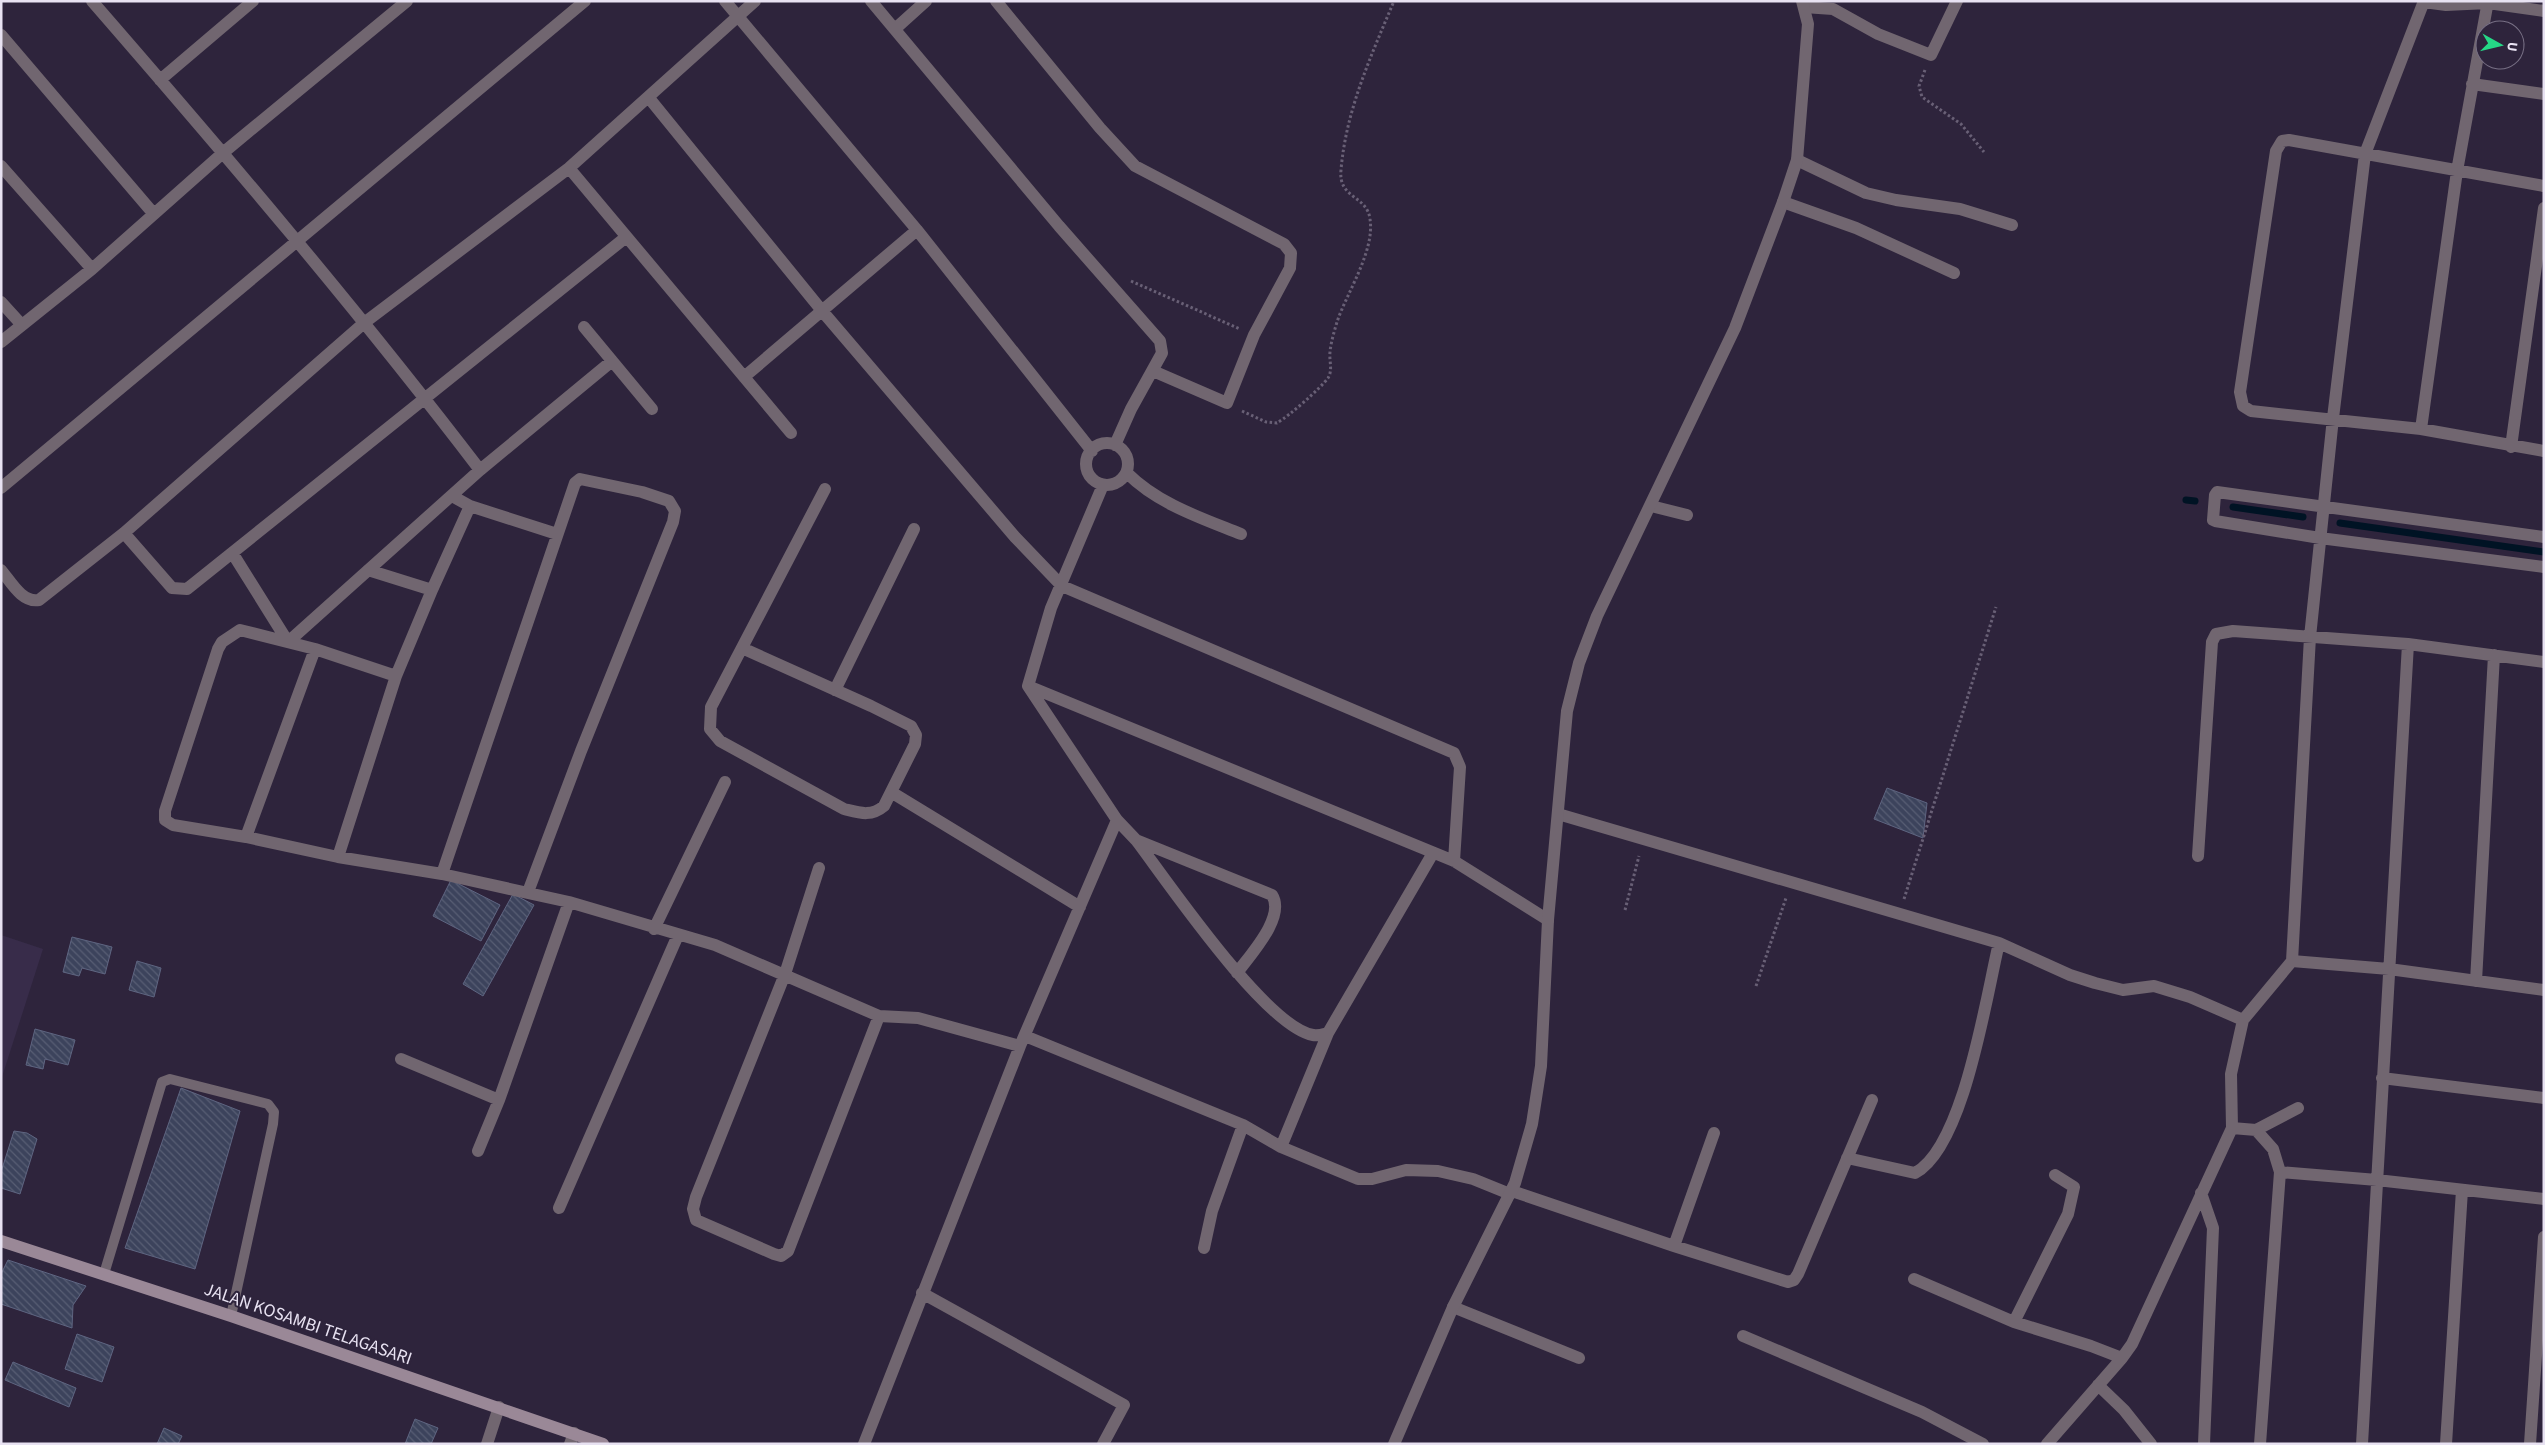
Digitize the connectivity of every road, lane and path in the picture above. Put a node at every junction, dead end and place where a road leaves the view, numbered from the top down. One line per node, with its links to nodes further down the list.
1 (92, 1): 20 (street)
2 (254, 1): 20 (street)
3 (407, 1): 24 (street)
4 (586, 1): 38 (street)
5 (725, 1): 16 (street)
6 (755, 1): 16 (street)
7 (871, 1): 17 (street)
8 (926, 1): 17 (street)
9 (996, 1): 47 (street)
10 (1394, 1): 53 (path)
11 (1957, 1): 19 (street)
12 (2424, 1): 13 (street); 26 (street)
13 (2488, 2): 15 (street); 21 (street)
14 (1803, 4): 19 (street); 27 (street)
15 (2544, 11)
16 (738, 17): 23 (street); 36 (street)
17 (895, 29): 50 (street)
18 (1, 35): 34 (street)
19 (1931, 55): 25 (path)
20 (160, 80): 24 (street)
21 (2472, 84): 22 (street); 30 (street)
22 (2544, 94)
23 (649, 98): 29 (street); 43 (street)
24 (224, 152): 34 (street); 38 (street)
25 (1984, 152)
26 (2365, 154): 30 (street); 55 (street); 55 (street)
27 (1796, 160): 32 (street); 35 (street)
28 (1, 166): 39 (street)
29 (569, 168): 37 (street); 44 (street)
30 (2457, 171): 31 (street); 56 (street)
31 (2544, 186)
32 (1783, 202): 40 (street); 69 (street)
33 (2544, 208): 59 (street)
34 (152, 213): 39 (street)
35 (2012, 225)
36 (917, 230): 43 (street); 60 (street)
37 (626, 238): 51 (street); 52 (street)
38 (296, 240): 44 (street); 65 (street)
39 (92, 269): 45 (street)
40 (1954, 273)
41 (1130, 280): 47 (path)
42 (1, 302): 45 (street)
43 (823, 312): 51 (street); 82 (street)
44 (364, 323): 52 (street); 73 (street)
45 (21, 324): 48 (street)
46 (584, 327): 49 (street)
47 (1254, 335): 53 (street)
48 (1, 342)
49 (612, 361): 54 (street); 62 (street)
50 (1153, 371): 53 (street); 58 (street)
51 (744, 377): 57 (street)
52 (425, 398): 62 (street); 78 (street)
53 (1228, 403)
54 (652, 409)
55 (2333, 418): 56 (street); 70 (street)
56 (2421, 429): 59 (street)
57 (791, 433)
58 (1115, 445): 60 (street); 63 (street)
59 (2511, 447): 61 (street)
60 (1092, 451): 64 (street)
61 (2544, 451)
62 (480, 470): 67 (street)
63 (1127, 473): 64 (street); 75 (street)
64 (1103, 485): 82 (street)
65 (1, 488)
66 (825, 489): 88 (street)
67 (452, 496): 68 (street); 81 (street)
68 (470, 506): 74 (street); 83 (street)
69 (1651, 506): 71 (street); 97 (street)
70 (2323, 506): 76 (street); 77 (street); 77 (street)
71 (1687, 515)
72 (914, 529): 94 (street)
73 (124, 532): 78 (street); 80 (street)
74 (557, 534): 107 (street); 109 (street)
75 (1241, 534)
76 (2544, 537)
77 (2320, 538): 79 (street); 85 (street)
78 (233, 554): 86 (street)
79 (2544, 567)
80 (1, 570)
81 (368, 570): 83 (street); 86 (street)
82 (1062, 586): 93 (street); 105 (street)
83 (432, 590): 92 (street)
84 (1996, 607): 113 (path)
85 (2310, 637): 87 (street); 103 (street); 118 (street)
86 (288, 642): 89 (street); 99 (street)
87 (2408, 644): 90 (street); 119 (street)
88 (742, 648): 94 (street); 96 (street)
89 (315, 650): 92 (street); 99 (street)
90 (2494, 655): 91 (street); 122 (street)
91 (2544, 662)
92 (396, 676): 104 (street)
93 (1028, 686): 98 (street); 102 (street)
94 (835, 690): 96 (street)
95 (725, 782): 115 (street)
96 (891, 792): 111 (street)
97 (1558, 814): 100 (street); 114 (street)
98 (1117, 820): 101 (street); 111 (street)
99 (246, 837): 104 (street)
100 (1644, 838): 108 (street); 112 (path)
101 (1136, 840): 120 (street); 120 (street)
102 (1433, 853): 105 (street); 127 (street)
103 (2198, 856)
104 (338, 857): 107 (street)
105 (1454, 861): 114 (street)
106 (819, 868): 121 (street)
107 (442, 874): 109 (street)
108 (1792, 881): 113 (street); 123 (path)
109 (528, 892): 110 (street)
110 (569, 902): 115 (street); 132 (street)
111 (1080, 907): 128 (street)
112 (1625, 910)
113 (1899, 914): 117 (street)
114 (1548, 920): 146 (street)
115 (654, 929): 116 (street)
116 (678, 935): 121 (street); 149 (street)
117 (1999, 943): 126 (street); 141 (street)
118 (2292, 962): 119 (street); 126 (street)
119 (2389, 969): 122 (street); 130 (street)
120 (1237, 973): 127 (street)
121 (785, 974): 125 (street); 125 (street)
122 (2476, 981): 124 (street)
123 (1756, 986)
124 (2544, 990)
125 (880, 1016): 128 (street)
126 (2243, 1020): 136 (street)
127 (1328, 1033): 139 (street)
128 (1023, 1041): 135 (street); 156 (street)
129 (401, 1059): 132 (street)
130 (2382, 1078): 131 (street); 144 (street)
131 (2544, 1098)
132 (499, 1100): 140 (street)
133 (1872, 1100): 141 (street)
134 (2298, 1108): 137 (street)
135 (1243, 1125): 139 (street); 153 (street)
136 (2232, 1128): 137 (street); 147 (street)
137 (2256, 1130): 142 (street)
138 (1714, 1133): 152 (street)
139 (1281, 1147): 146 (street)
140 (478, 1151)
141 (1847, 1158): 152 (street)
142 (2280, 1172): 144 (street); 175 (street)
143 (2055, 1176): 159 (street)
144 (2377, 1180): 145 (street); 176 (street)
145 (2462, 1190): 148 (street); 177 (street)
146 (1511, 1193): 152 (street); 157 (street)
147 (2201, 1193): 162 (street); 174 (street)
148 (2544, 1199)
149 (559, 1208)
150 (2544, 1237): 178 (street)
151 (1, 1241): 154 (main road, JALAN KOSAMBI TELAGASARI)
152 (1674, 1246)
153 (1204, 1248)
154 (104, 1274): 158 (main road, JALAN KOSAMBI TELAGASARI); 158 (lane)
155 (1914, 1279): 159 (street)
156 (922, 1294): 168 (street); 169 (street)
157 (1453, 1307): 161 (street); 170 (street)
158 (231, 1316): 164 (main road, JALAN KOSAMBI TELAGASARI)
159 (2014, 1322): 162 (street)
160 (1743, 1336): 171 (street)
161 (1579, 1358)
162 (2122, 1358): 163 (street)
163 (2098, 1385): 172 (street); 173 (street)
164 (499, 1407): 165 (main road, JALAN KOSAMBI TELAGASARI); 166 (street)
165 (572, 1438): 167 (main road, JALAN KOSAMBI TELAGASARI)
166 (487, 1444)
167 (603, 1444)
168 (864, 1444)
169 (1103, 1444)
170 (1394, 1444)
171 (1983, 1444)
172 (2047, 1444)
173 (2151, 1444)
174 (2204, 1444)
175 (2260, 1444)
176 (2362, 1444)
177 (2446, 1444)
178 (2530, 1444)

